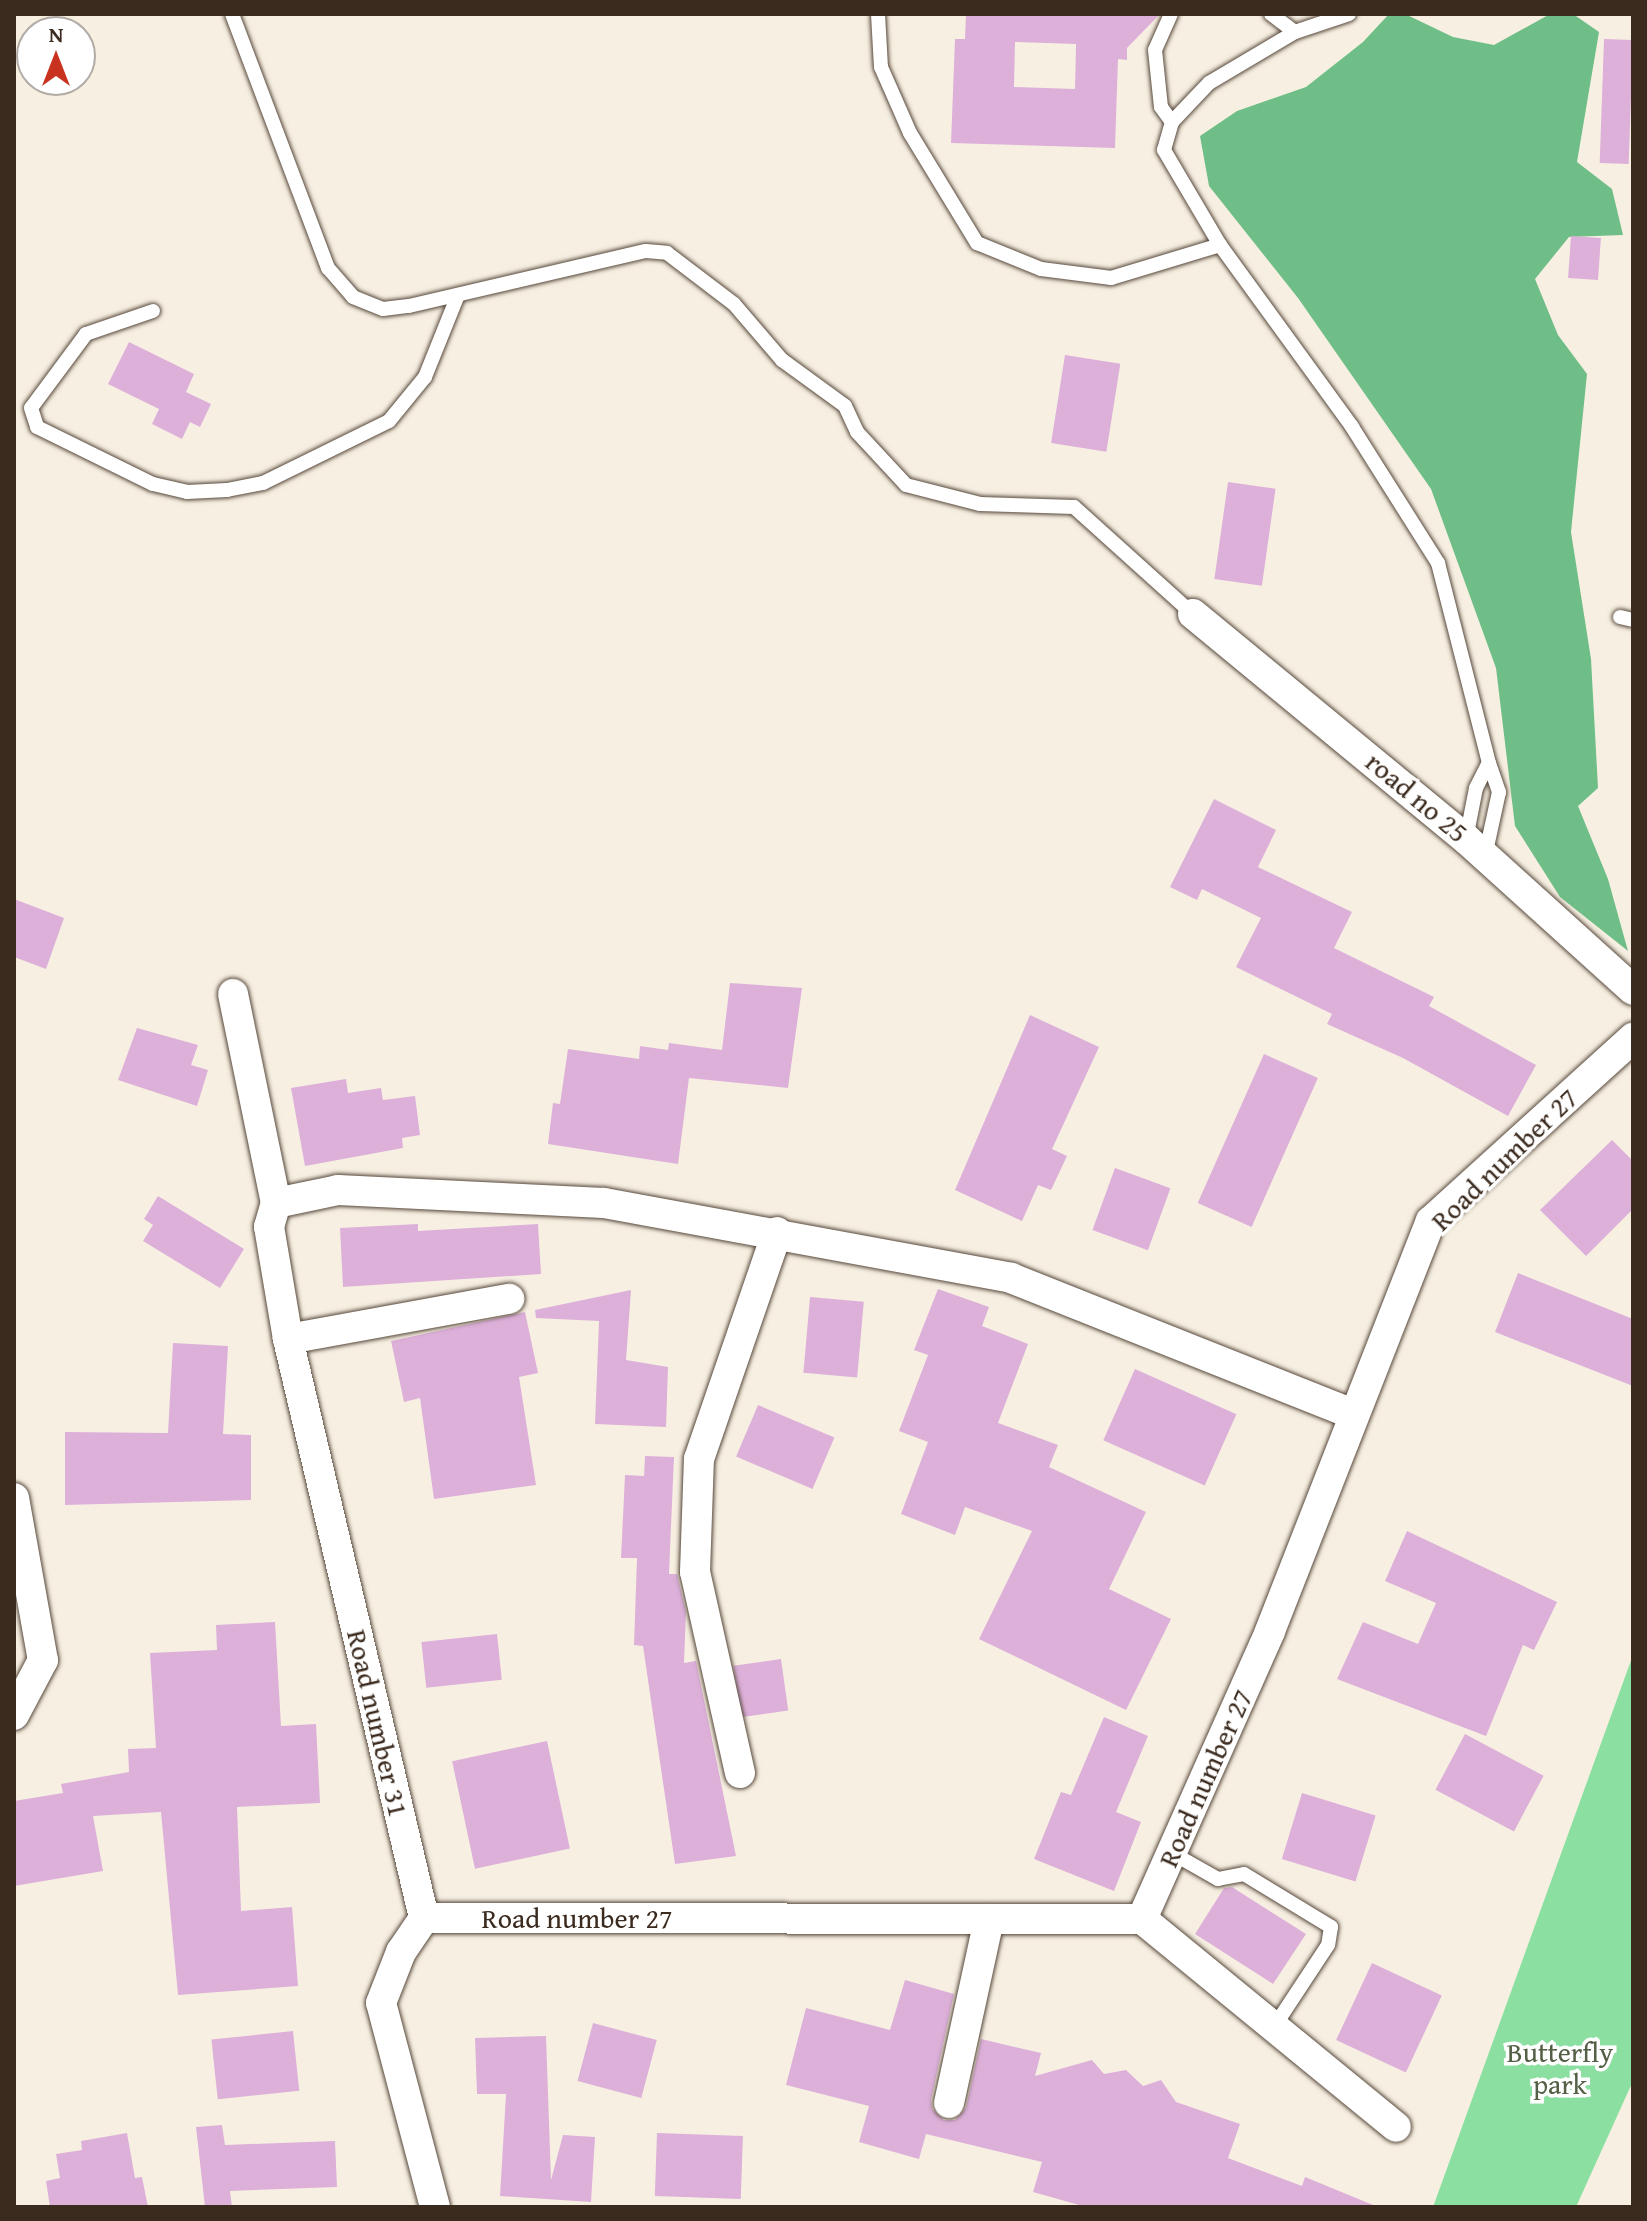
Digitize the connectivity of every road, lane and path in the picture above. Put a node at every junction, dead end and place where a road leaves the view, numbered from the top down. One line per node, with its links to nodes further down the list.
1 (232, 14): 9 (lane)
2 (878, 14): 8 (lane)
3 (1171, 14): 7 (lane)
4 (1271, 14): 6 (lane)
5 (1349, 14): 6 (lane)
6 (1295, 32): 7 (lane)
7 (1172, 122): 8 (lane)
8 (1220, 245): 12 (lane)
9 (458, 295): 10 (lane); 11 (lane)
10 (153, 311)
11 (1193, 614): 13 (street, road no 25)
12 (1489, 763): 13 (lane); 13 (lane)
13 (1476, 848): 14 (street, road no 25)
14 (1633, 990)
15 (233, 994): 17 (street, Road number 31)
16 (1633, 1038): 21 (street, Road number 27)
17 (273, 1215): 18 (street); 20 (street, Road number 31)
18 (777, 1232): 21 (street); 24 (street)
19 (509, 1299): 20 (street)
20 (288, 1339): 26 (street, Road number 31)
21 (1352, 1414): 25 (street, Road number 27)
22 (14, 1498): 23 (street)
23 (14, 1715)
24 (740, 1773)
25 (1172, 1853): 28 (street, Road number 27); 29 (lane)
26 (424, 1918): 27 (street, Road number 27); 32 (street)
27 (989, 1919): 28 (street, Road number 27); 30 (street)
28 (1142, 1919): 29 (street)
29 (1274, 2027): 31 (street)
30 (949, 2103)
31 (1396, 2127)
32 (435, 2207)

